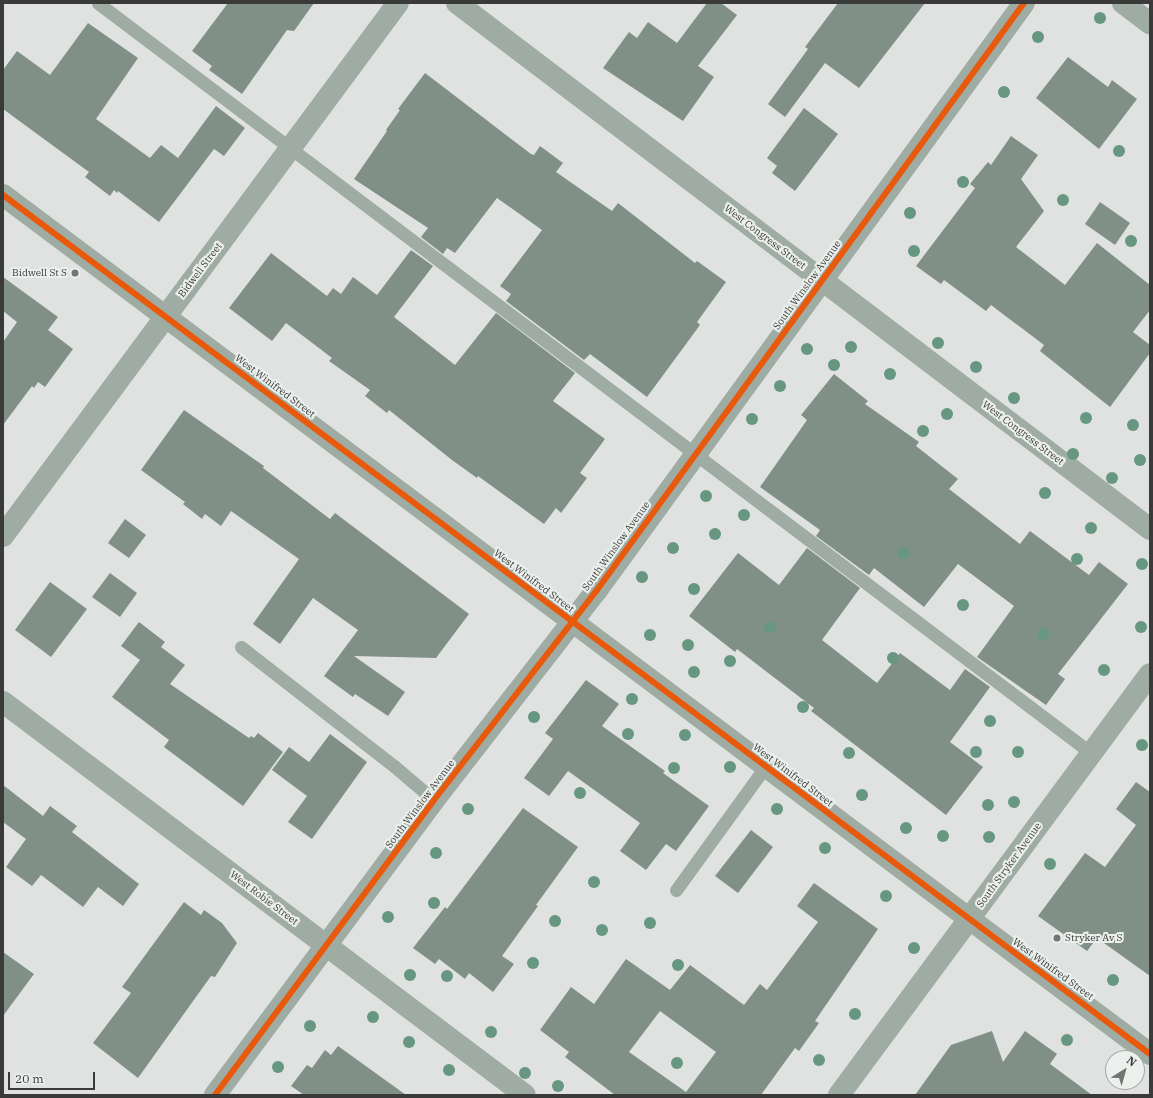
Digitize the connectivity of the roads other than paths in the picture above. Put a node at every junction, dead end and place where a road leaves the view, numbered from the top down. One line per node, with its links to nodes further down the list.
1 (98, 3): 7 (lane)
2 (398, 3): 7 (street, Bidwell Street)
3 (457, 3): 9 (street, West Congress Street)
4 (1024, 3): 9 (street, South Winslow Avenue)
5 (1123, 3): 6 (street)
6 (1150, 23)
7 (291, 148): 10 (street, Bidwell Street); 11 (lane)
8 (3, 195): 10 (street, West Winifred Street)
9 (822, 281): 11 (street, South Winslow Avenue); 12 (street, West Congress Street)
10 (166, 316): 13 (street, Bidwell Street); 14 (street, West Winifred Street)
11 (695, 455): 14 (street, South Winslow Avenue); 18 (lane)
12 (1150, 529)
13 (3, 536)
14 (571, 622): 19 (street, West Winifred Street); 20 (street, South Winslow Avenue)
15 (241, 647): 20 (lane)
16 (1150, 674): 18 (street, South Stryker Avenue)
17 (3, 702): 23 (street, West Robie Street)
18 (1091, 753): 22 (street, South Stryker Avenue)
19 (765, 767): 21 (lane); 22 (street, West Winifred Street)
20 (434, 800): 23 (street, South Winslow Avenue)
21 (676, 890)
22 (968, 920): 24 (street, West Winifred Street); 27 (street, South Stryker Avenue)
23 (327, 945): 25 (street, South Winslow Avenue); 26 (street, West Robie Street)
24 (1150, 1054)
25 (215, 1095)
26 (525, 1095)
27 (839, 1095)

